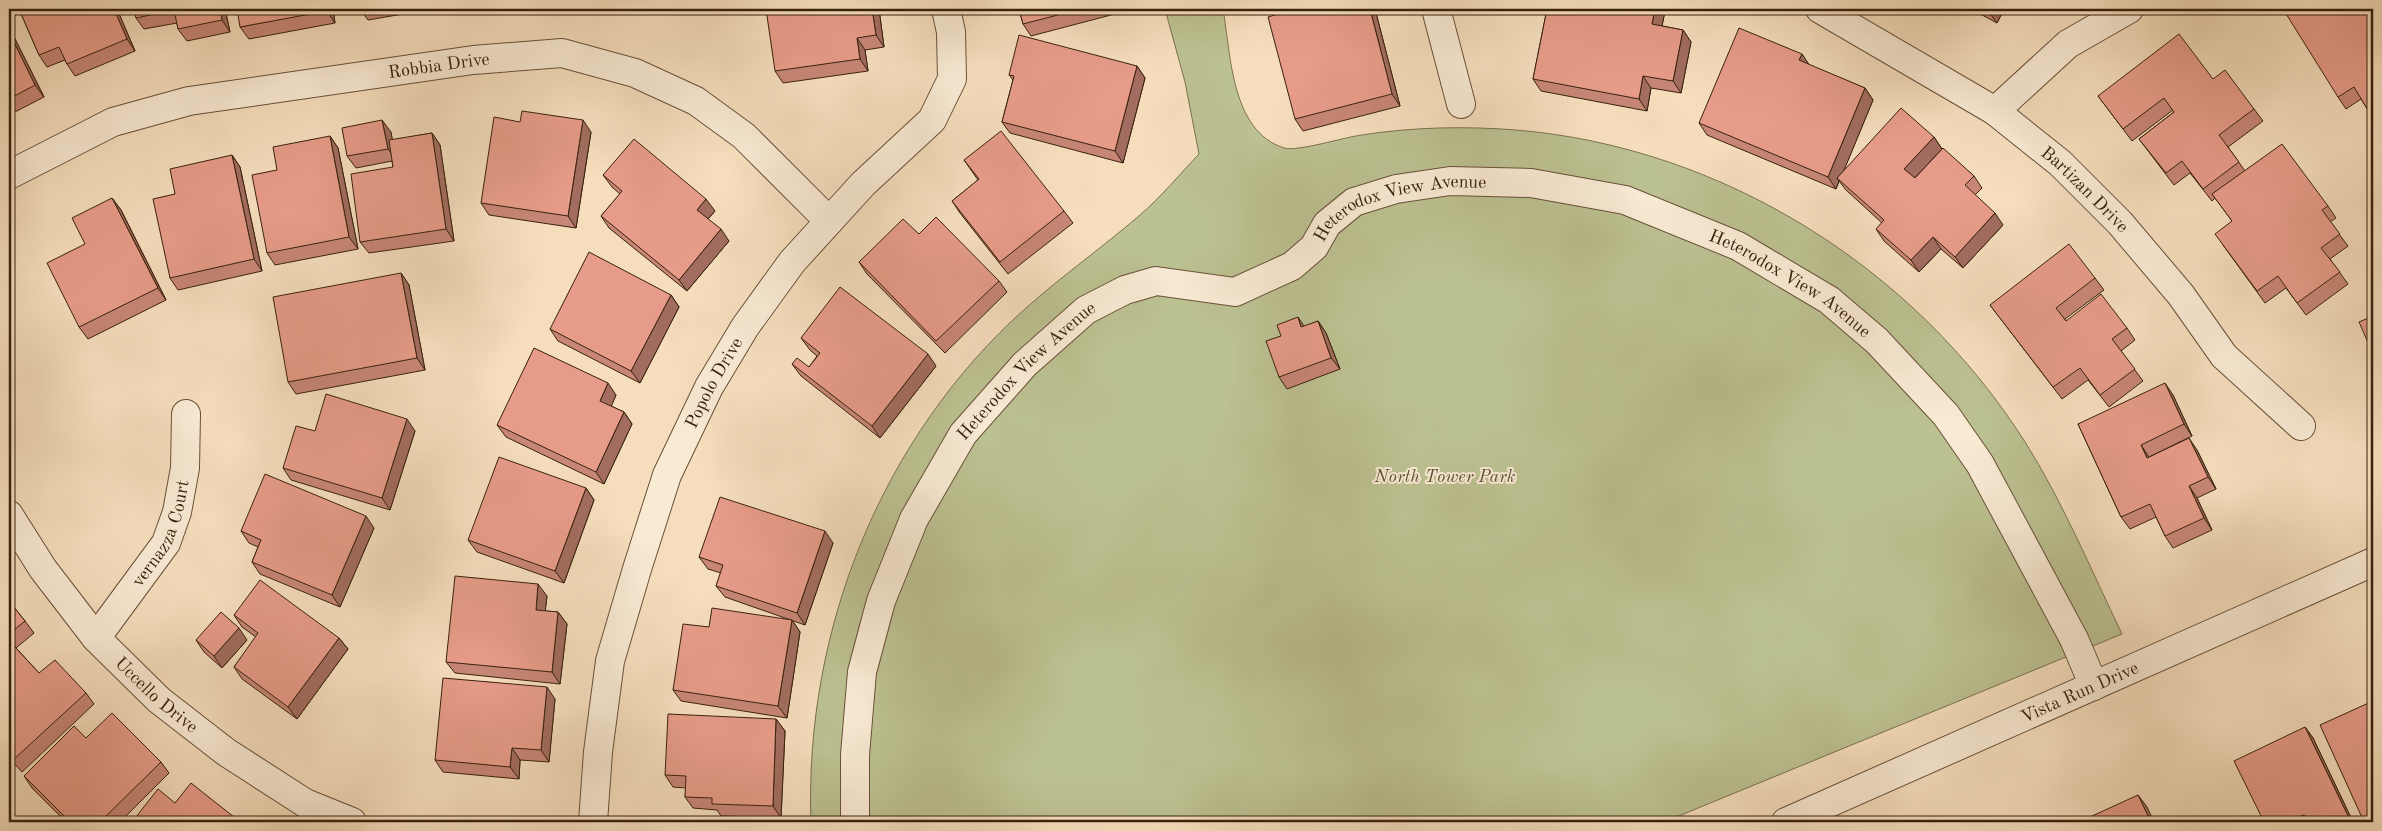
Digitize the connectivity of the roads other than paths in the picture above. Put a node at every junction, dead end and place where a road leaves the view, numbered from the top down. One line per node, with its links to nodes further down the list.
1 (946, 9): 8 (street, Popolo Drive)
2 (1436, 9): 5 (street)
3 (1820, 9): 6 (street, Bartizan Drive)
4 (2129, 9): 6 (street)
5 (1461, 104)
6 (1995, 110): 10 (street, Bartizan Drive)
7 (9, 175): 8 (street, Robbia Drive)
8 (829, 221): 16 (street, Popolo Drive)
9 (186, 414): 13 (street, vernazza Court)
10 (2301, 426)
11 (9, 515): 13 (street, Uccello Drive)
12 (2373, 562): 14 (street, Vista Run Drive)
13 (96, 638): 15 (street, Uccello Drive)
14 (2094, 686): 17 (street, Heterodox View Avenue); 18 (street, Vista Run Drive)
15 (352, 822)
16 (593, 822)
17 (855, 822)
18 (1786, 822)

